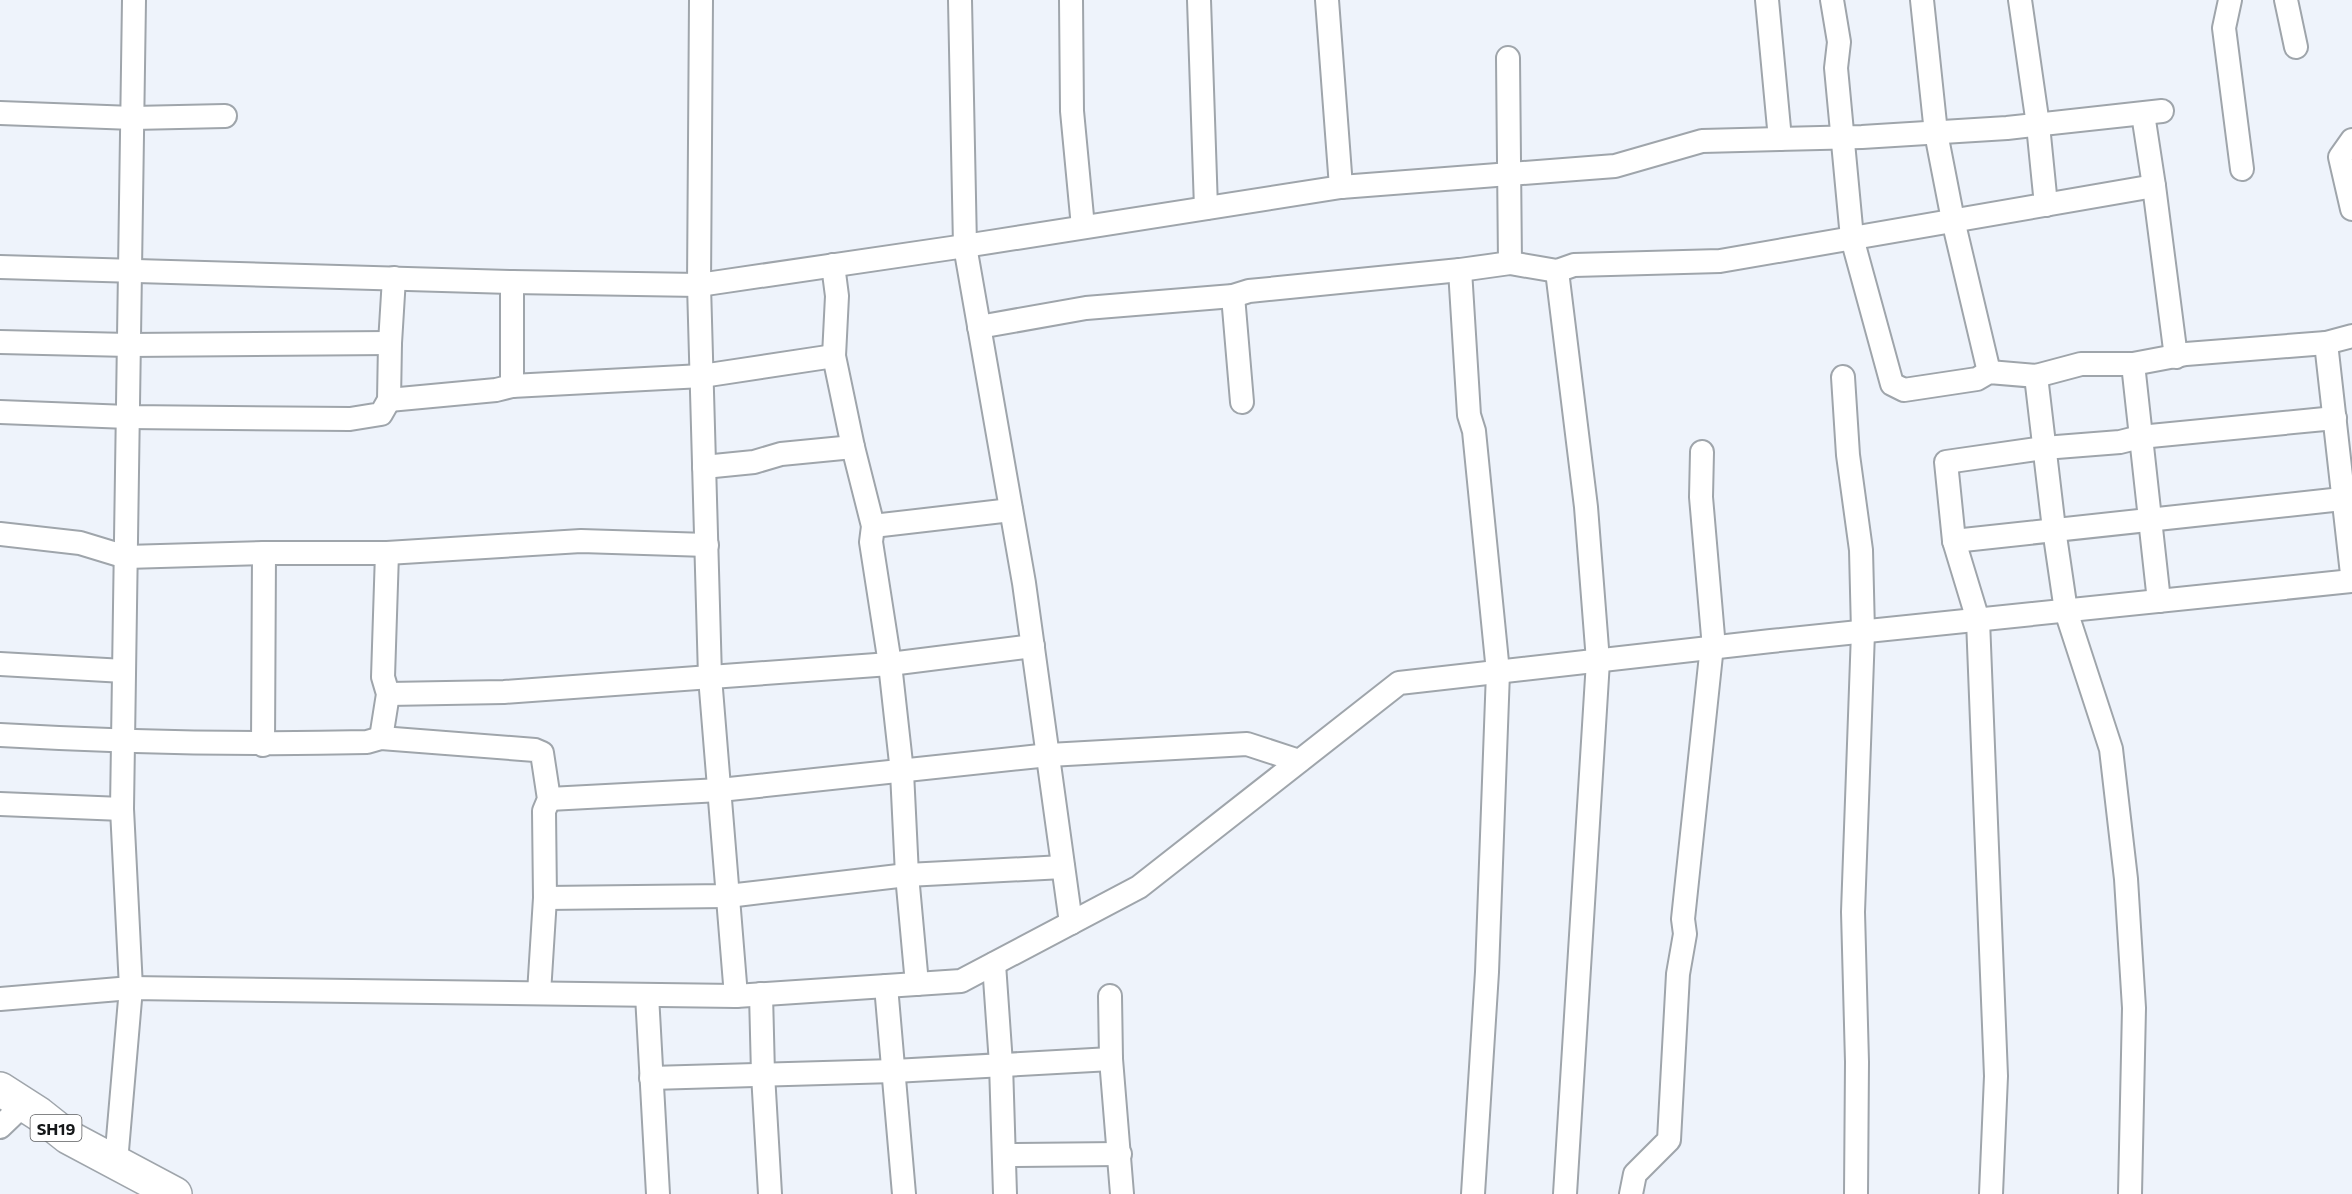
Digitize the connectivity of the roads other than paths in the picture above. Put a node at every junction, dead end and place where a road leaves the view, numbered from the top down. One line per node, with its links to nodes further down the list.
1 (134, 0): 17 (street)
2 (701, 0): 42 (street)
3 (960, 0): 33 (street)
4 (1071, 0): 31 (street)
5 (1199, 0): 28 (street)
6 (1327, 0): 26 (street)
7 (1767, 0): 21 (street)
8 (1832, 0): 20 (street)
9 (1922, 0): 19 (street)
10 (2020, 0): 18 (street)
11 (2230, 0): 23 (street)
12 (2286, 0): 13 (street)
13 (2296, 47)
14 (1508, 58): 24 (street)
15 (0, 113): 17 (street)
16 (225, 116): 17 (street)
17 (133, 118): 39 (street)
18 (2038, 125): 19 (street); 25 (street); 27 (street)
19 (1936, 133): 20 (street); 30 (street)
20 (1843, 138): 21 (street); 32 (street)
21 (1780, 139): 24 (street)
22 (2352, 140): 29 (street)
23 (2242, 169)
24 (1510, 174): 26 (street); 34 (street)
25 (2154, 186): 27 (street); 51 (street)
26 (1341, 187): 28 (street)
27 (2046, 205): 30 (street)
28 (1206, 208): 31 (street)
29 (2352, 209)
30 (1953, 220): 32 (street); 53 (street)
31 (1083, 227): 33 (street)
32 (1852, 238): 38 (street); 53 (street)
33 (965, 246): 35 (street); 44 (street)
34 (1510, 263): 37 (street); 38 (street)
35 (833, 265): 42 (street); 50 (street)
36 (0, 267): 39 (street)
37 (1460, 270): 43 (street); 91 (street)
38 (1557, 271): 87 (street)
39 (130, 272): 40 (street); 49 (street)
40 (394, 278): 41 (street); 47 (street)
41 (512, 282): 42 (street); 57 (street)
42 (699, 285): 54 (street)
43 (1233, 296): 44 (street); 59 (street)
44 (979, 327): 69 (street)
45 (2352, 336): 48 (street)
46 (0, 342): 49 (street)
47 (390, 343): 49 (street); 58 (street)
48 (2326, 343): 51 (street); 62 (street)
49 (129, 345): 61 (street)
50 (834, 356): 54 (street); 64 (street)
51 (2176, 357): 52 (street)
52 (2133, 364): 55 (street); 63 (street)
53 (1989, 372): 55 (street)
54 (702, 376): 57 (street); 67 (street)
55 (2036, 376): 65 (street)
56 (1843, 377): 84 (street)
57 (512, 386): 58 (street)
58 (389, 400): 61 (street)
59 (1242, 402)
60 (0, 412): 61 (street)
61 (128, 417): 78 (street)
62 (2335, 418): 63 (street); 68 (street)
63 (2140, 437): 65 (street); 70 (street)
64 (853, 447): 67 (street); 71 (street)
65 (2044, 447): 72 (street); 74 (street)
66 (1702, 452): 86 (street)
67 (704, 467): 75 (street)
68 (2342, 500): 70 (street); 79 (street)
69 (1011, 510): 71 (street); 85 (street)
70 (2150, 520): 72 (street); 81 (street)
71 (873, 526): 89 (street)
72 (2054, 529): 74 (street); 82 (street)
73 (0, 534): 78 (street)
74 (1954, 541): 83 (street)
75 (707, 545): 77 (street); 92 (street)
76 (264, 553): 77 (street); 78 (street); 97 (street)
77 (387, 553): 93 (street)
78 (126, 557): 90 (street)
79 (2352, 574)
80 (2352, 581): 81 (street)
81 (2159, 601): 82 (street)
82 (2066, 611): 83 (street); 142 (street)
83 (1978, 620): 84 (street); 141 (street)
84 (1863, 632): 86 (street); 140 (street)
85 (1033, 646): 89 (street); 98 (street)
86 (1714, 648): 87 (street); 139 (street)
87 (1598, 661): 91 (street); 138 (street)
88 (0, 664): 90 (street)
89 (890, 664): 92 (street); 100 (street)
90 (124, 671): 96 (street)
91 (1498, 672): 99 (street); 137 (street)
92 (710, 676): 93 (street); 101 (street)
93 (388, 694): 95 (street)
94 (0, 735): 96 (street)
95 (381, 738): 97 (street); 102 (street)
96 (123, 742): 97 (street); 104 (street)
97 (263, 745)
98 (1048, 757): 99 (street); 100 (street); 105 (street)
99 (1299, 762): 109 (street)
100 (902, 772): 101 (street); 106 (street)
101 (720, 790): 102 (street); 107 (street)
102 (549, 799): 108 (street)
103 (0, 804): 104 (street)
104 (122, 808): 113 (street)
105 (1063, 867): 106 (street); 109 (street)
106 (907, 875): 107 (street); 111 (street)
107 (728, 896): 108 (street); 117 (street)
108 (545, 898): 114 (street)
109 (1071, 923): 110 (street)
110 (994, 964): 111 (street); 121 (street)
111 (917, 984): 112 (street)
112 (886, 986): 115 (street); 122 (street)
113 (131, 988): 114 (street); 119 (street); 129 (street)
114 (539, 993): 116 (street)
115 (761, 994): 117 (street); 123 (street)
116 (647, 995): 117 (street); 124 (street)
117 (736, 996)
118 (1110, 996): 120 (street)
119 (0, 999)
120 (1111, 1059): 121 (street); 127 (street)
121 (1001, 1064): 122 (street); 128 (street)
122 (894, 1071): 123 (street); 134 (street)
123 (763, 1074): 124 (street); 133 (street)
124 (651, 1078): 132 (street)
125 (12, 1096): 126 (street); 129 (main road, SH19)
126 (0, 1127)
127 (1120, 1154): 128 (street); 136 (street)
128 (1004, 1155): 135 (street)
129 (116, 1162): 130 (main road); 131 (main road, SH19)
130 (132, 1194)
131 (176, 1194)
132 (658, 1194)
133 (770, 1194)
134 (904, 1194)
135 (1005, 1194)
136 (1122, 1194)
137 (1473, 1194)
138 (1565, 1194)
139 (1631, 1194)
140 (1856, 1194)
141 (1991, 1194)
142 (2130, 1194)

